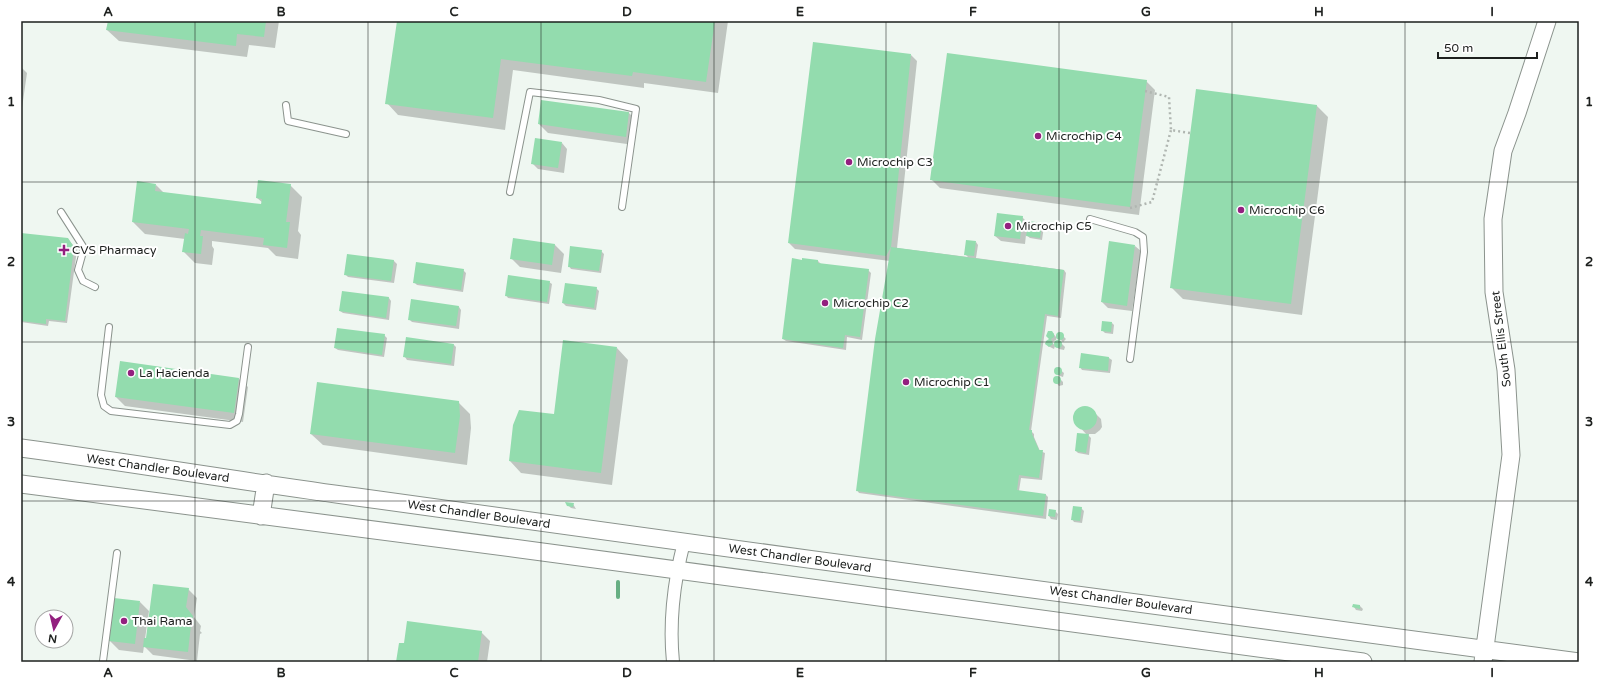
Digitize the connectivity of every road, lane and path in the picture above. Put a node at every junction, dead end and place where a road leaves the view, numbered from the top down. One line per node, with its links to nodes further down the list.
1 (1547, 21): 23 (main road, South Ellis Street)
2 (1145, 91): 4 (path)
3 (286, 105): 6 (lane)
4 (1170, 130): 5 (path); 9 (path)
5 (1190, 133)
6 (346, 134)
7 (510, 192): 8 (lane)
8 (622, 207)
9 (1130, 208)
10 (61, 212): 12 (lane)
11 (1090, 219): 15 (lane)
12 (94, 287)
13 (109, 328): 14 (lane)
14 (248, 347)
15 (1130, 359)
16 (21, 448): 18 (main road, West Chandler Boulevard)
17 (21, 484): 19 (main road)
18 (266, 484): 19 (main road); 20 (main road, West Chandler Boulevard)
19 (261, 516): 22 (main road)
20 (684, 542): 22 (street); 23 (main road, West Chandler Boulevard)
21 (117, 553): 24 (lane)
22 (676, 571): 25 (street); 26 (main road)
23 (1484, 656): 27 (main road, West Chandler Boulevard)
24 (103, 661)
25 (673, 662)
26 (1363, 662)
27 (1579, 662)

